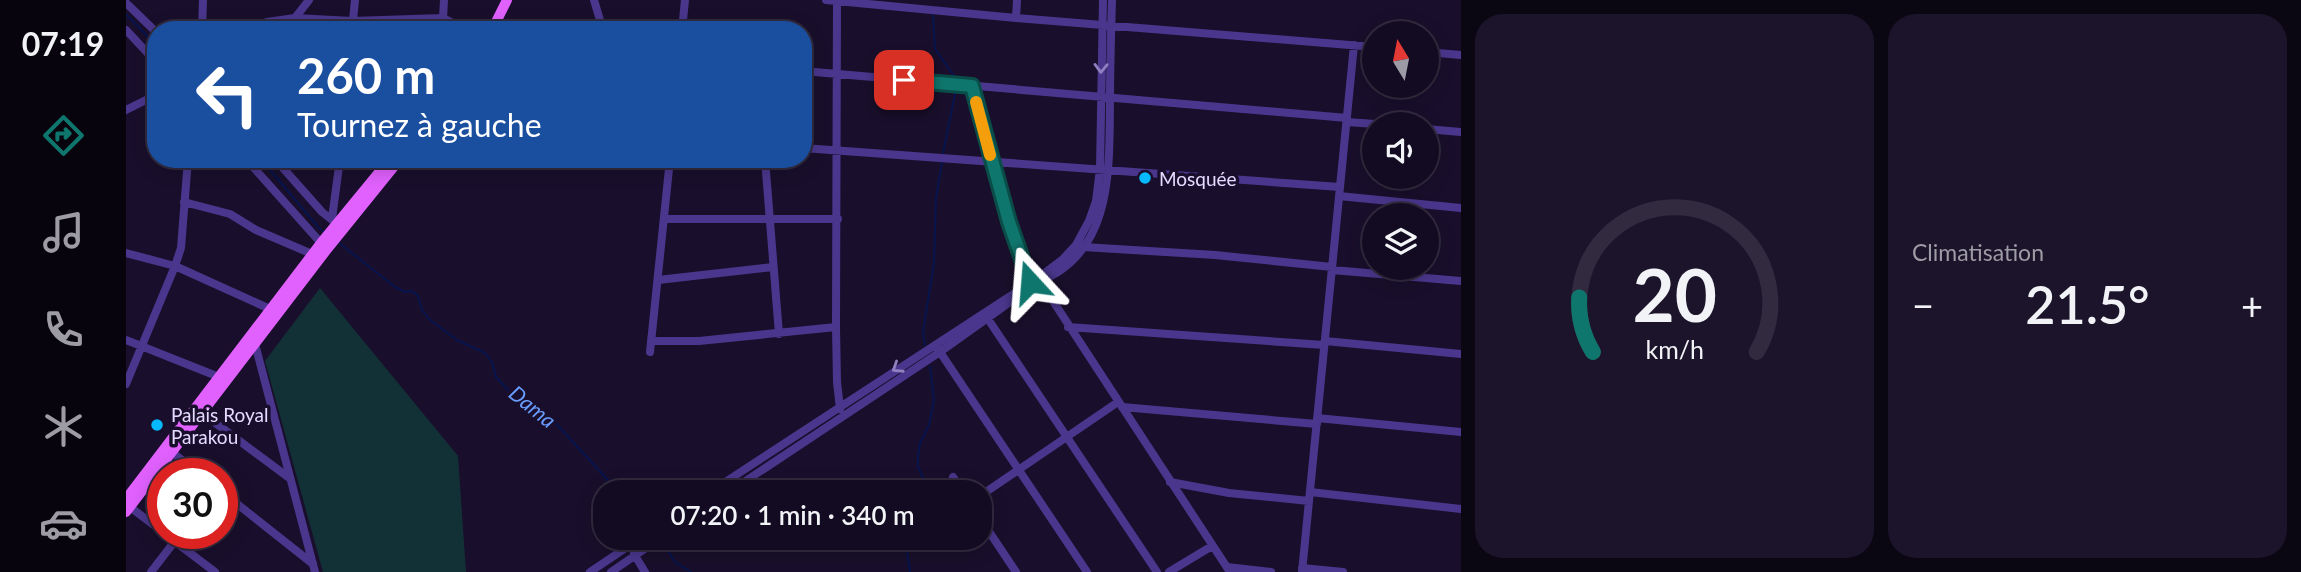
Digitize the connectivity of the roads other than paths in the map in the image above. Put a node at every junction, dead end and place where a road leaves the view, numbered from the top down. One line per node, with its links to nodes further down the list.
1 (203, 0): 19 (street)
2 (309, 0): 15 (street)
3 (355, 0): 23 (street)
4 (444, 0): 16 (street)
5 (507, 0): 26 (main road)
6 (513, 0): 27 (main road)
7 (594, 0): 28 (street)
8 (685, 0): 29 (street)
9 (827, 0): 13 (street)
10 (1017, 0): 17 (street)
11 (1103, 0): 31 (street)
12 (1112, 0): 31 (street)
13 (837, 2): 17 (street); 39 (street)
14 (126, 3): 30 (street)
15 (295, 18): 20 (street); 21 (street); 22 (street)
16 (443, 18): 18 (street); 25 (street)
17 (1016, 18): 31 (street)
18 (429, 19): 24 (street)
19 (202, 21)
20 (274, 21)
21 (294, 21)
22 (319, 21)
23 (352, 21)
24 (403, 21)
25 (449, 21)
26 (496, 21)
27 (503, 21)
28 (600, 21)
29 (683, 21)
30 (147, 24)
31 (1107, 24): 33 (street); 41 (street)
32 (126, 30): 35 (street)
33 (1354, 45): 34 (street); 44 (street)
34 (1362, 46)
35 (147, 52)
36 (1439, 53): 37 (street)
37 (1461, 55)
38 (812, 72): 39 (street)
39 (836, 73): 40 (street); 49 (street)
40 (972, 86): 41 (street); 50 (street)
41 (1105, 97): 44 (street); 59 (street)
42 (147, 100): 43 (street)
43 (126, 110)
44 (1347, 120): 45 (street); 60 (street)
45 (1362, 122)
46 (1439, 130): 47 (street)
47 (1461, 132)
48 (812, 149): 49 (street)
49 (837, 150): 50 (street); 65 (street)
50 (992, 161): 59 (street); 75 (street)
51 (187, 168): 61 (street)
52 (255, 168): 67 (street)
53 (283, 168): 66 (street)
54 (339, 168): 66 (street)
55 (383, 168): 66 (main road)
56 (391, 168): 66 (main road)
57 (669, 168): 64 (street)
58 (766, 168): 63 (street)
59 (1105, 170): 60 (street); 68 (street); 75 (street)
60 (1340, 192): 62 (street); 73 (street)
61 (184, 202): 70 (street); 71 (street)
62 (1461, 208)
63 (771, 218): 64 (street); 65 (street); 72 (street)
64 (664, 219): 74 (street)
65 (838, 219): 79 (street)
66 (336, 225): 67 (main road)
67 (327, 241): 70 (main road); 86 (main road)
68 (1083, 247): 73 (street); 75 (street)
69 (126, 253): 71 (street)
70 (312, 254): 77 (main road)
71 (176, 266): 77 (street); 87 (street)
72 (773, 267): 74 (street); 81 (street)
73 (1332, 268): 76 (street); 84 (street)
74 (658, 280): 83 (street)
75 (1035, 280): 78 (street); 80 (street); 85 (street)
76 (1461, 281)
77 (270, 309): 91 (main road)
78 (988, 319): 89 (street); 98 (street)
79 (836, 327): 81 (street); 94 (street)
80 (1068, 327): 84 (street); 93 (street)
81 (779, 334): 83 (street)
82 (126, 340): 87 (street)
83 (651, 341): 88 (street)
84 (1325, 343): 90 (street); 96 (street)
85 (934, 344): 89 (street); 94 (street, one-way to 94)
86 (255, 345): 95 (main road); 102 (street)
87 (140, 346): 91 (street); 92 (street)
88 (650, 352)
89 (940, 352): 94 (street); 101 (street)
90 (1461, 355)
91 (219, 377): 99 (main road)
92 (126, 384)
93 (1120, 405): 96 (street); 98 (street); 107 (street)
94 (842, 410): 104 (street); 105 (street)
95 (202, 413): 99 (main road); 102 (street)
96 (1317, 421): 97 (street); 109 (street)
97 (1461, 432)
98 (1068, 437): 101 (street); 132 (street)
99 (168, 449): 100 (street); 111 (main road)
100 (180, 458)
101 (1020, 470): 108 (street); 131 (street)
102 (288, 477): 122 (street)
103 (953, 477): 106 (street)
104 (729, 480)
105 (746, 480)
106 (955, 480)
107 (1170, 482): 109 (street); 115 (street)
108 (992, 488)
109 (1309, 496): 112 (street); 124 (street)
110 (238, 505): 122 (street)
111 (127, 506): 113 (street)
112 (1461, 509)
113 (147, 521)
114 (992, 536): 130 (street)
115 (1212, 546): 123 (street); 133 (street)
116 (168, 549): 125 (street)
117 (185, 549): 126 (street)
118 (624, 550): 127 (street)
119 (631, 550): 121 (street)
120 (644, 550): 121 (street)
121 (635, 556): 128 (street); 129 (street)
122 (314, 568)
123 (1228, 570): 134 (street)
124 (1302, 570): 135 (street)
125 (150, 572)
126 (215, 572)
127 (590, 572)
128 (611, 572)
129 (645, 572)
130 (1016, 572)
131 (1087, 572)
132 (1157, 572)
133 (1169, 572)
134 (1271, 572)
135 (1343, 572)

